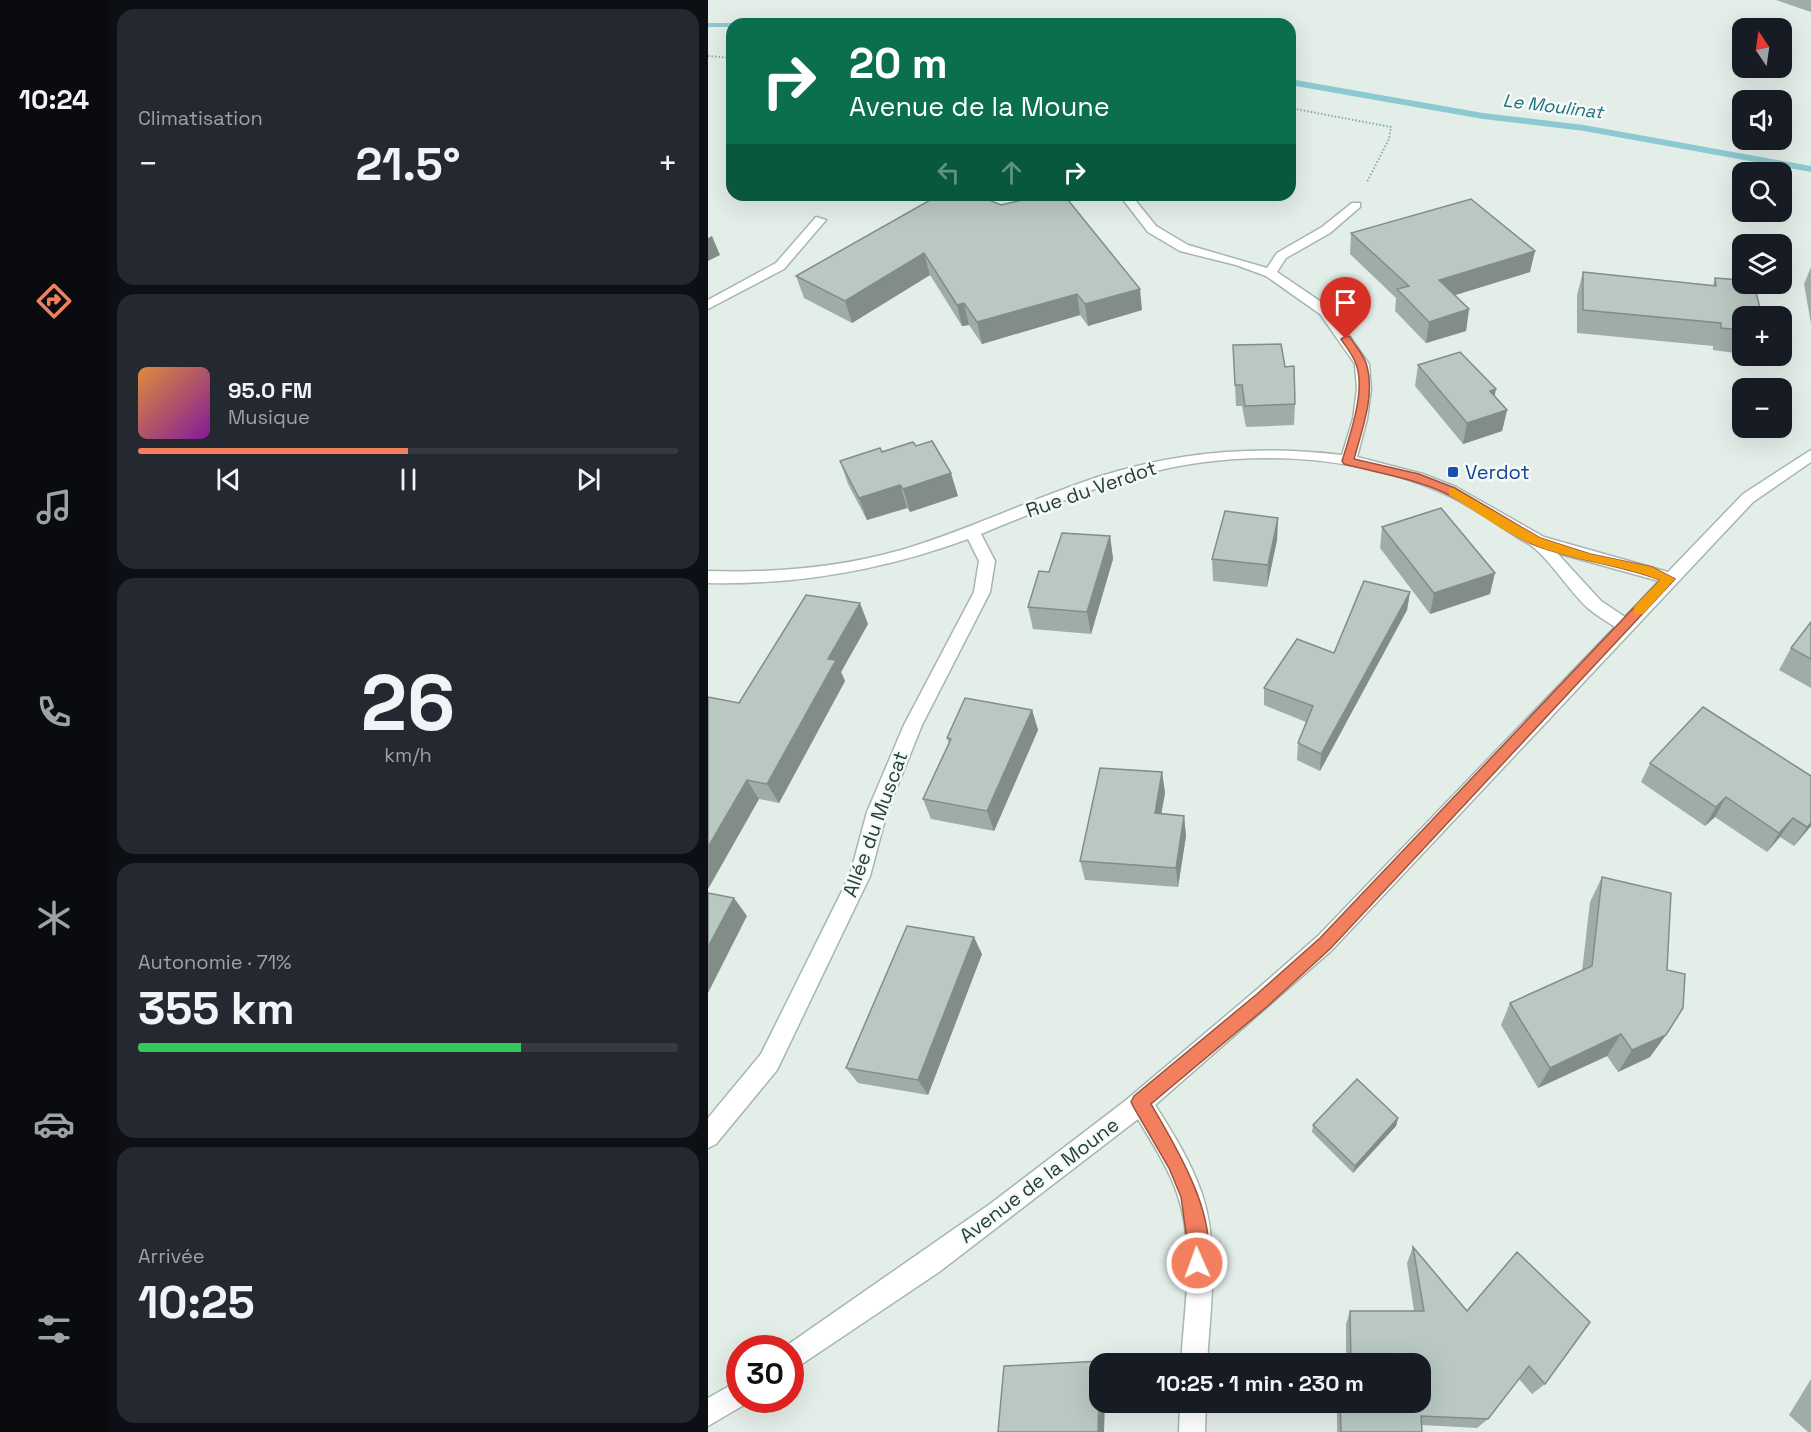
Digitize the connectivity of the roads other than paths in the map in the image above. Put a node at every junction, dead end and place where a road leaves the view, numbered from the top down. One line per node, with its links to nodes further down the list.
1 (1130, 201): 4 (street)
2 (1356, 205): 4 (street)
3 (820, 220): 5 (street)
4 (1270, 273): 7 (street)
5 (708, 305)
6 (1811, 454): 11 (street, Avenue de la Moune)
7 (1348, 461): 8 (street, Rue du Verdot); 9 (street, Rue du Verdot)
8 (972, 531): 10 (street, Rue du Verdot); 14 (street, Allée du Muscat)
9 (1536, 541): 11 (street, Rue du Verdot); 12 (street, Rue du Verdot)
10 (708, 577)
11 (1669, 579): 12 (street, Avenue de la Moune)
12 (1625, 625): 13 (street, Avenue de la Moune)
13 (1140, 1102): 15 (street, Avenue de la Moune); 16 (street)
14 (708, 1136)
15 (804, 1349)
16 (1194, 1353)
17 (726, 1402): 18 (street)
18 (708, 1413)
19 (1193, 1413): 20 (street)
20 (1192, 1432)

